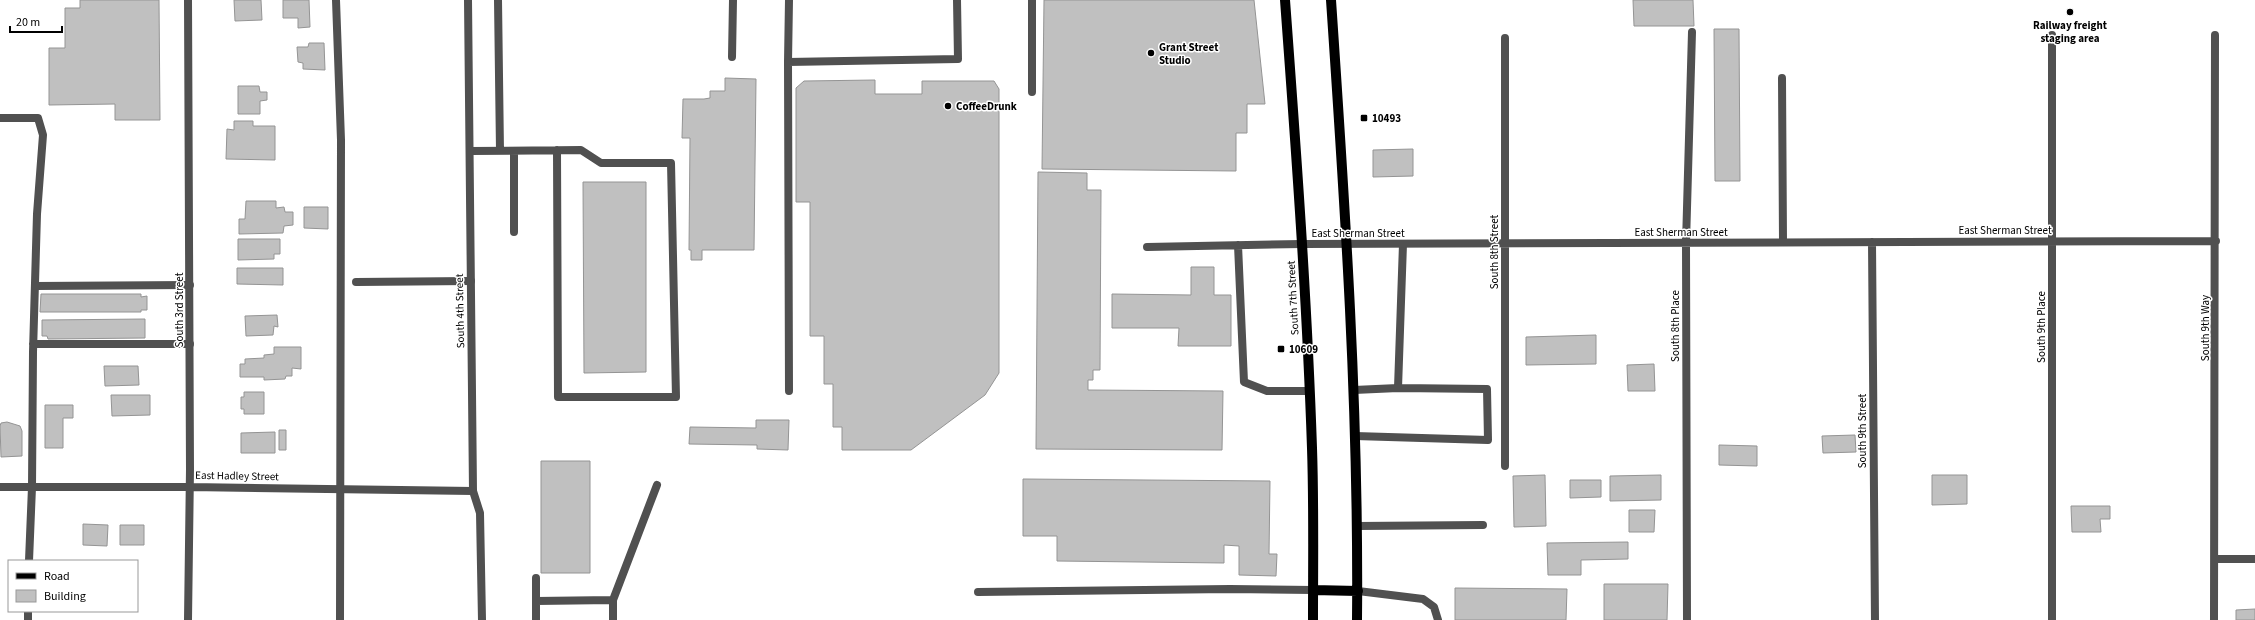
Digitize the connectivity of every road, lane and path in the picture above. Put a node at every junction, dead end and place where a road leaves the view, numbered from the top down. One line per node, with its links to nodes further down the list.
1 (188, 0): 38 (street, South 3rd Street)
2 (336, 0): 52 (street)
3 (468, 0): 21 (street, South 4th Street)
4 (498, 0): 22 (street)
5 (733, 0): 15 (street)
6 (789, 0): 16 (street)
7 (957, 0): 16 (street)
8 (1032, 0): 18 (street)
9 (1285, 0): 31 (main road, South 7th Street)
10 (1331, 0): 32 (main road)
11 (1692, 32): 27 (street, South 8th Place)
12 (2052, 35): 26 (street, South 9th Place)
13 (2216, 35): 25 (street, South 9th Way)
14 (1505, 38): 30 (street, South 8th Street)
15 (732, 57)
16 (788, 62): 44 (street)
17 (1782, 78): 28 (street)
18 (1032, 92)
19 (0, 118): 39 (street)
20 (557, 150): 20 (street); 23 (street)
21 (470, 151): 22 (street); 37 (street, South 4th Street)
22 (500, 151): 23 (street)
23 (514, 151): 24 (street)
24 (514, 232)
25 (2216, 240): 26 (street, East Sherman Street); 56 (street, South 9th Way)
26 (2052, 241): 29 (street, East Sherman Street); 75 (street, South 9th Place)
27 (1686, 242): 28 (street, East Sherman Street); 30 (street, East Sherman Street); 73 (street, South 8th Place)
28 (1782, 242): 29 (street, East Sherman Street)
29 (1872, 242): 74 (street, South 9th Street)
30 (1505, 243): 33 (street, East Sherman Street); 47 (street, South 8th Street)
31 (1302, 244): 32 (street, East Sherman Street); 34 (street, East Sherman Street); 45 (main road, South 7th Street)
32 (1347, 244): 33 (street, East Sherman Street); 43 (main road)
33 (1403, 244): 42 (street)
34 (1238, 245): 35 (street, East Sherman Street); 45 (street)
35 (1147, 247)
36 (356, 282): 37 (street)
37 (471, 282): 53 (street, South 4th Street)
38 (190, 285): 39 (street); 41 (street, South 3rd Street)
39 (35, 286): 40 (street)
40 (33, 344): 41 (street); 49 (street)
41 (190, 344): 50 (street, South 3rd Street)
42 (1398, 388): 43 (street); 46 (street)
43 (1354, 390): 46 (main road)
44 (789, 391)
45 (1310, 391): 60 (main road, South 7th Street)
46 (1355, 436): 55 (main road)
47 (1505, 466)
48 (657, 485): 64 (street)
49 (32, 487): 50 (street, East Hadley Street); 51 (street, East Hadley Street); 58 (street)
50 (190, 487): 52 (street, East Hadley Street); 65 (street, South 3rd Street)
51 (0, 488)
52 (342, 489): 53 (street, East Hadley Street); 66 (street)
53 (473, 491): 67 (street, South 4th Street)
54 (1483, 525): 55 (street)
55 (1357, 526): 61 (main road)
56 (2214, 559): 57 (street); 76 (street, South 9th Way)
57 (2255, 559)
58 (29, 560)
59 (536, 578): 63 (street)
60 (1313, 590): 61 (main road); 62 (street); 70 (main road, South 7th Street)
61 (1358, 591): 71 (main road); 72 (street)
62 (978, 592)
63 (536, 600): 64 (street); 68 (street)
64 (613, 600): 69 (street)
65 (188, 620)
66 (340, 620)
67 (482, 620)
68 (536, 620)
69 (613, 620)
70 (1313, 620)
71 (1357, 620)
72 (1438, 620)
73 (1687, 620)
74 (1875, 620)
75 (2052, 620)
76 (2214, 620)

